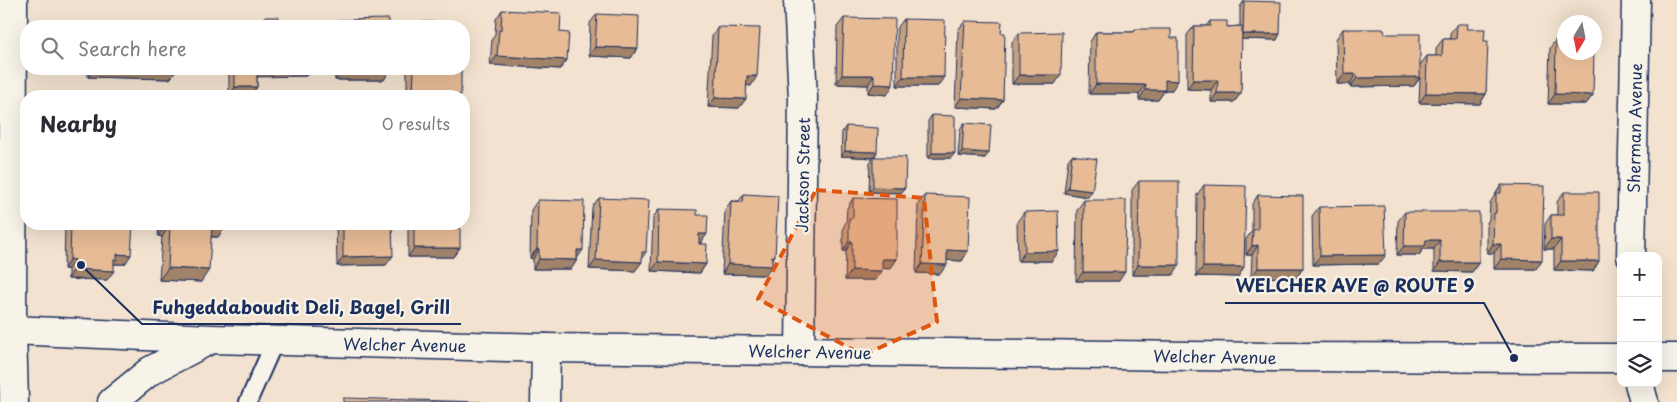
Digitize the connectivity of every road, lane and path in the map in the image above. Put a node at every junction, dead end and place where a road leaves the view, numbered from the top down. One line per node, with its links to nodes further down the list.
1 (13, 0): 5 (street)
2 (798, 0): 9 (street, Jackson Street)
3 (1636, 0): 4 (street, Sherman Avenue)
4 (1631, 252)
5 (6, 329): 6 (street, Welcher Avenue); 14 (street)
6 (212, 339): 7 (street, Welcher Avenue); 15 (street)
7 (275, 341): 8 (street, Welcher Avenue); 16 (lane)
8 (546, 348): 9 (street, Welcher Avenue); 17 (street)
9 (800, 351): 10 (street, Welcher Avenue)
10 (1617, 358)
11 (1662, 358): 12 (street)
12 (1677, 358)
13 (1640, 387): 18 (street)
14 (14, 402)
15 (112, 402)
16 (248, 402)
17 (545, 402)
18 (1644, 402)

